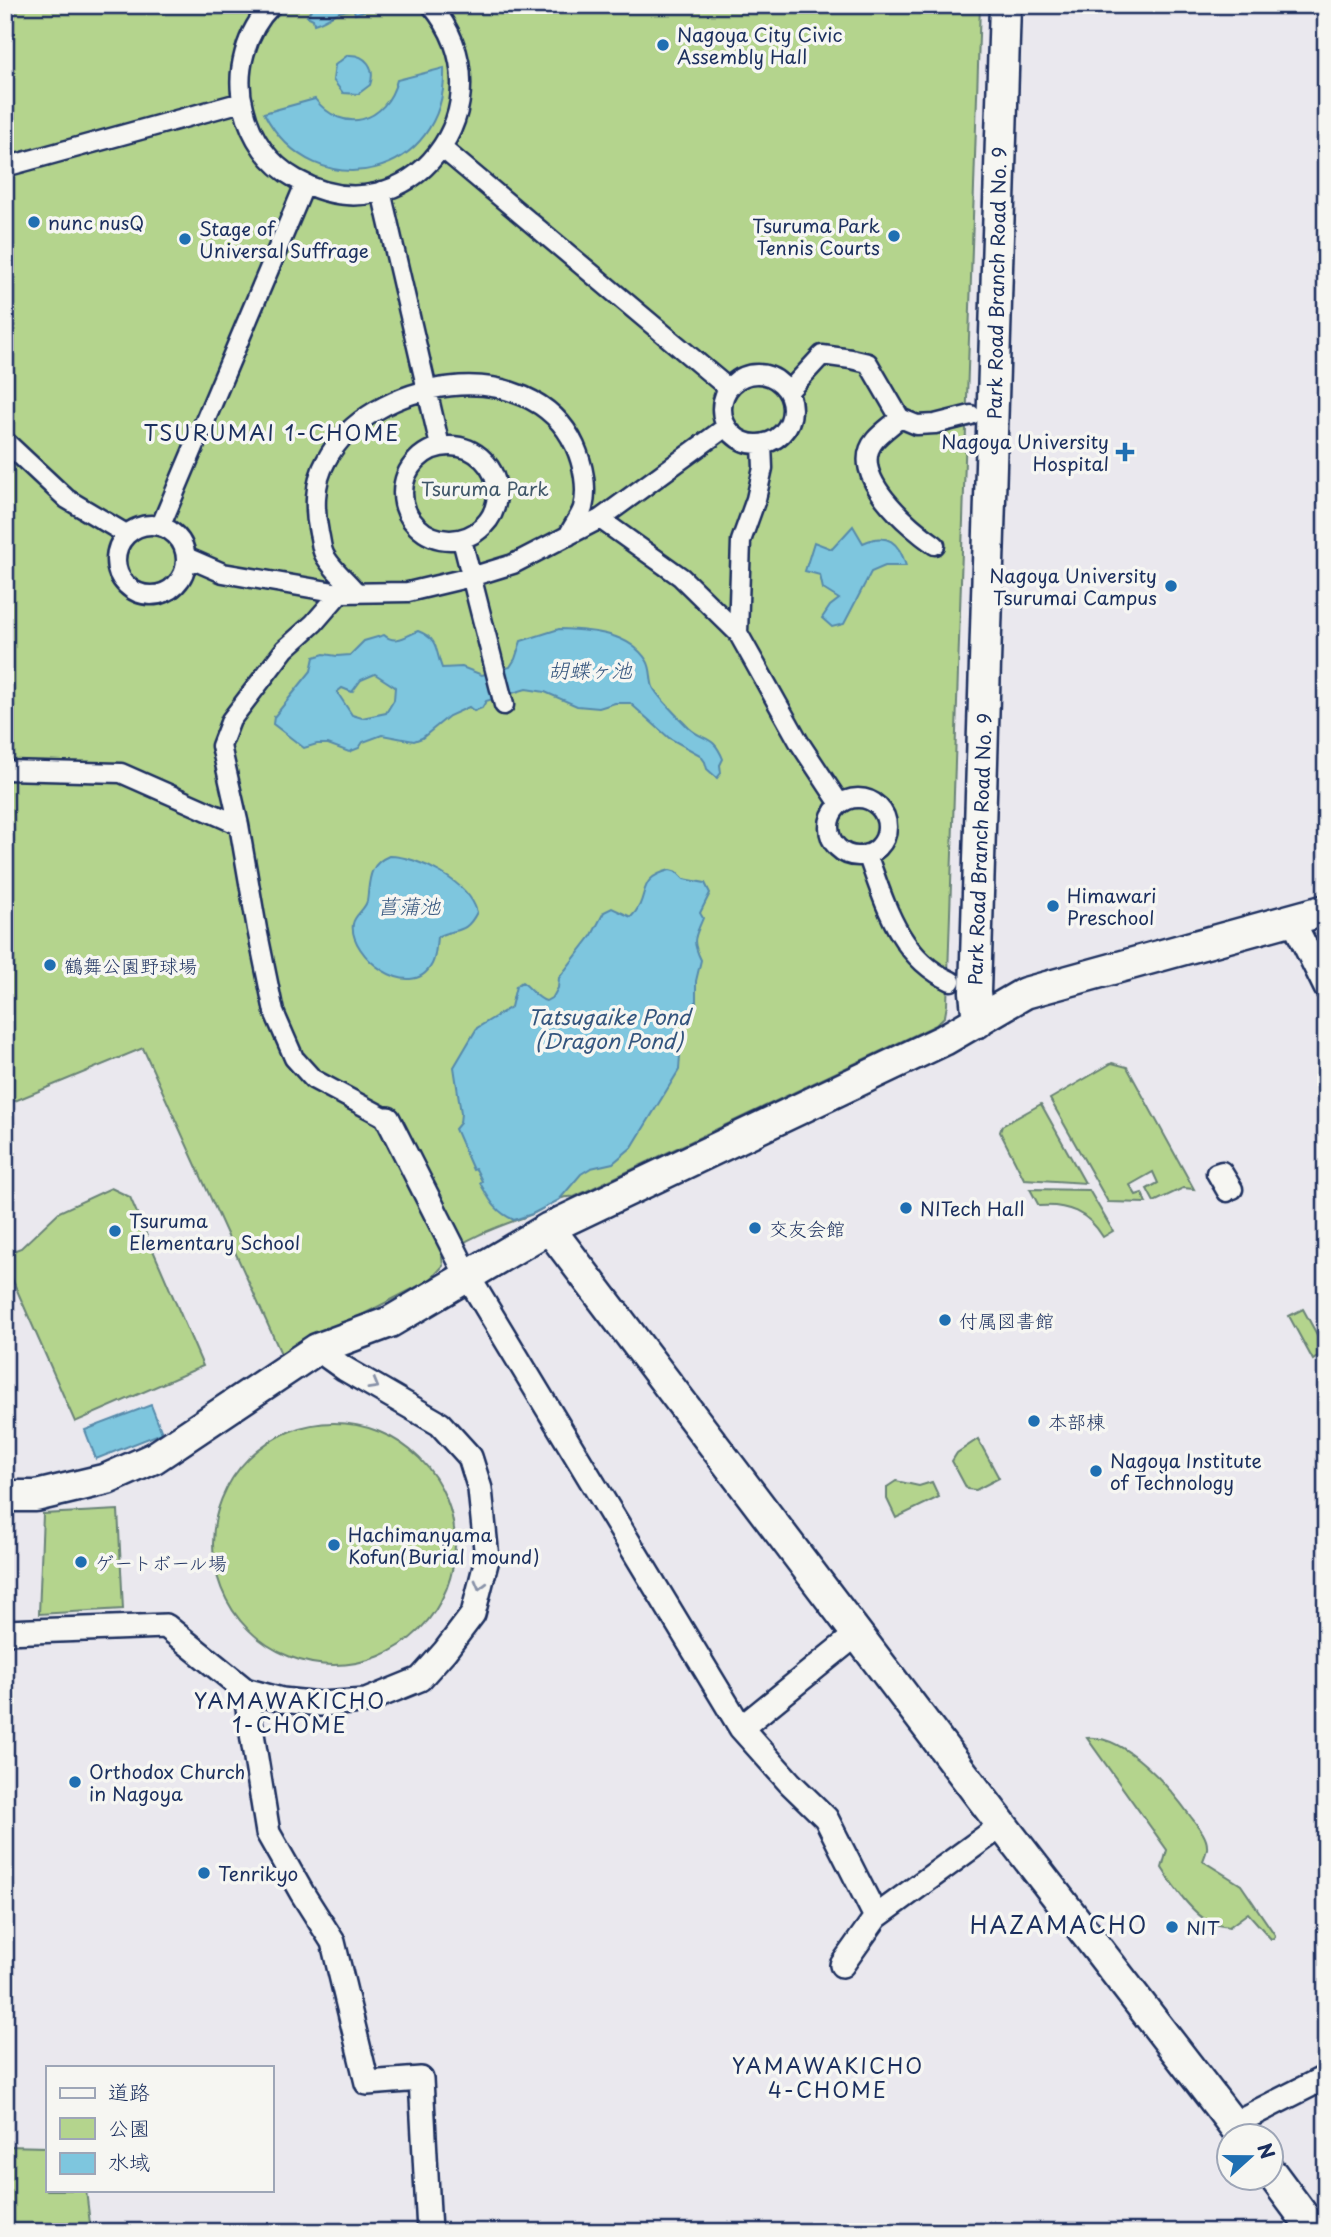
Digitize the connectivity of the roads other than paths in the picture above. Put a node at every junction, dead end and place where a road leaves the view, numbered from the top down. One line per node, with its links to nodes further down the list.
1 (272, 5): 4 (street)
2 (431, 5): 5 (street)
3 (1005, 5): 37 (street, Park Road Branch Road No. 9)
4 (242, 102): 6 (street); 7 (street)
5 (442, 148): 8 (street); 9 (street)
6 (5, 167)
7 (305, 184): 8 (street); 19 (street)
8 (381, 191): 10 (street)
9 (728, 388): 11 (street); 14 (street)
10 (427, 390): 17 (street); 21 (street); 26 (street)
11 (788, 392): 13 (street); 16 (street)
12 (971, 415): 13 (street)
13 (900, 418): 23 (street)
14 (726, 427): 16 (street); 18 (street)
15 (5, 441): 20 (street)
16 (762, 444): 27 (street)
17 (440, 446): 22 (street); 22 (street)
18 (600, 519): 21 (street); 27 (street)
19 (161, 525): 20 (street); 24 (street)
20 (126, 534): 24 (street)
21 (567, 538): 25 (street)
22 (462, 540): 25 (street)
23 (935, 545)
24 (186, 557): 26 (street)
25 (471, 577): 26 (street); 28 (street)
26 (348, 592): 31 (street)
27 (738, 633): 30 (street)
28 (504, 705)
29 (5, 770): 31 (street)
30 (840, 804): 32 (street); 32 (street)
31 (239, 825): 38 (street)
32 (867, 854): 35 (street)
33 (1326, 910): 34 (street)
34 (1292, 919): 36 (street); 37 (street)
35 (951, 981)
36 (1326, 988)
37 (978, 1022): 39 (street)
38 (388, 1119): 40 (street)
39 (549, 1228): 40 (street); 44 (street)
40 (467, 1275): 41 (street); 46 (street)
41 (317, 1349): 42 (street); 45 (street, one-way to 45)
42 (5, 1496)
43 (5, 1632): 45 (street)
44 (858, 1633): 46 (street); 47 (street)
45 (245, 1690): 54 (street)
46 (741, 1728): 48 (street)
47 (1002, 1825): 48 (street); 51 (street)
48 (876, 1917): 49 (street)
49 (842, 1965)
50 (1326, 2077): 52 (street)
51 (1231, 2122)
52 (1250, 2122)
53 (1285, 2192): 55 (street)
54 (429, 2232)
55 (1315, 2232)

